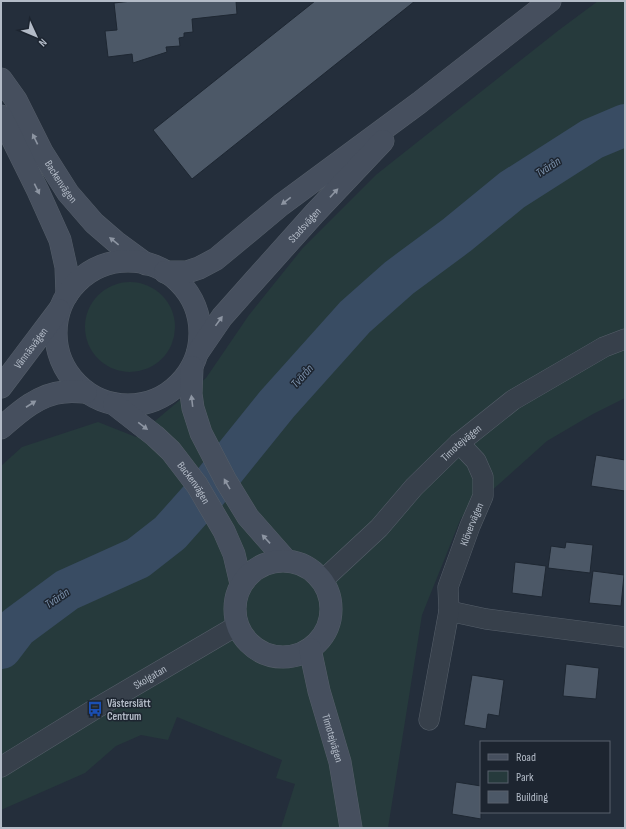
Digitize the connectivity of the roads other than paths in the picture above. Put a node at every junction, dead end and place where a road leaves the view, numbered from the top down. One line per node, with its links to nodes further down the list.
1 (550, 1): 3 (street, Stadsvägen)
2 (1, 79): 5 (street, Backenvägen, one-way to 2)
3 (419, 103): 5 (street, Stadsvägen, one-way to 5); 8 (street, Stadsvägen, one-way to 3)
4 (1, 116): 6 (street, Backenvägen, one-way to 6)
5 (155, 268): 6 (street); 8 (street)
6 (64, 302): 9 (street, Vännäsvägen); 10 (street)
7 (625, 338): 12 (street, Timotejvägen)
8 (194, 360): 10 (street); 13 (street, one-way to 8)
9 (1, 387)
10 (99, 398): 11 (street, one-way to 10); 15 (street, Backenvägen, one-way to 15)
11 (1, 428)
12 (459, 443): 14 (street, Timotejvägen); 16 (street, Klövervägen)
13 (285, 559): 14 (street); 15 (street)
14 (323, 580): 19 (street)
15 (241, 584): 17 (street)
16 (449, 611): 18 (street); 20 (street, Klövervägen)
17 (238, 625): 19 (street); 21 (street, Skolgatan)
18 (625, 637)
19 (310, 649): 22 (street, Timotejvägen)
20 (429, 720)
21 (1, 767)
22 (351, 828)

